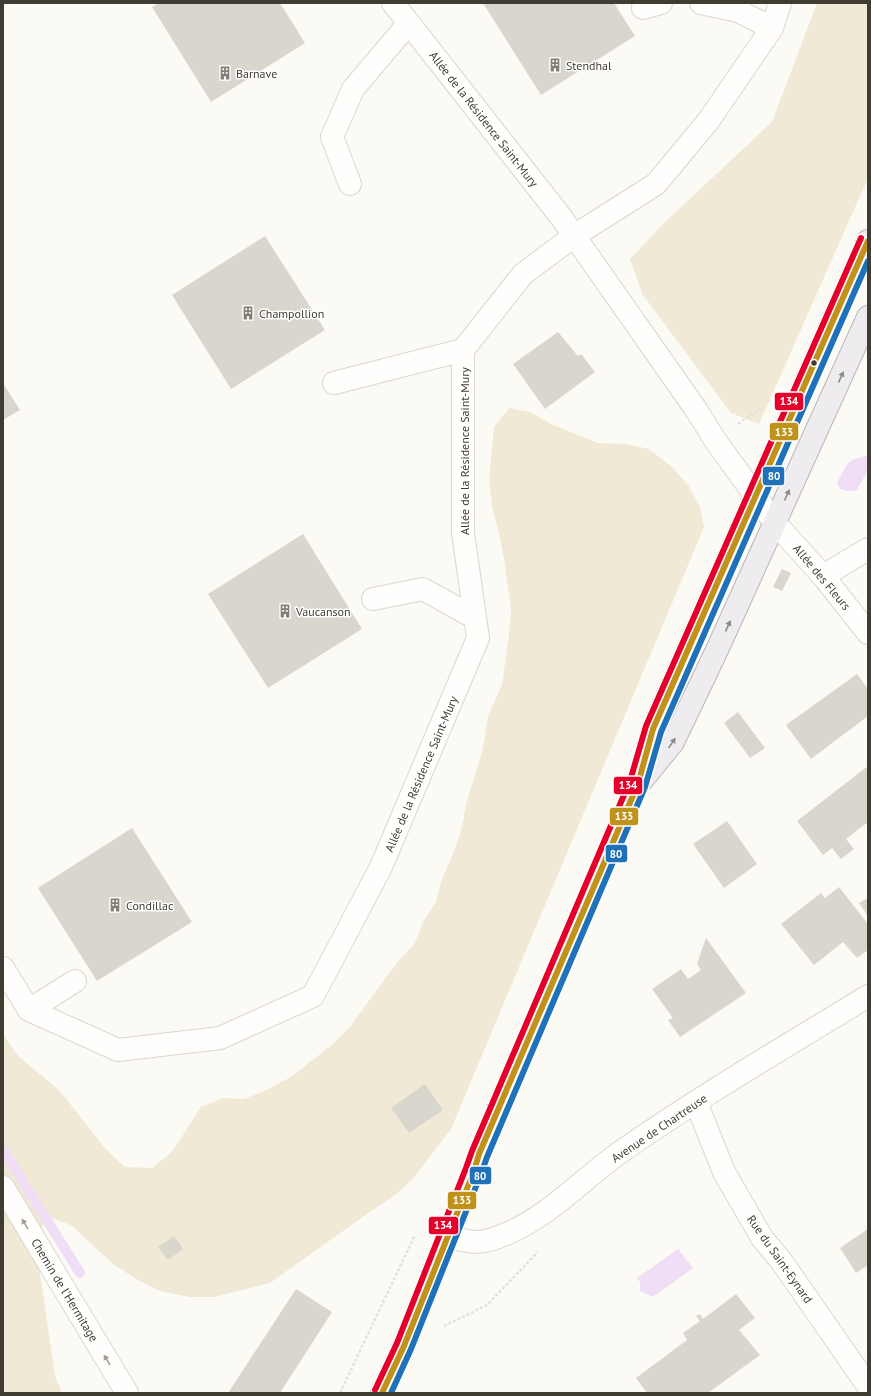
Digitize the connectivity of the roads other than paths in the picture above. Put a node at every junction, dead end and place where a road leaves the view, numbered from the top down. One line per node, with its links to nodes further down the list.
1 (393, 3): 4 (street, Allée de la Résidence Saint-Mury)
2 (702, 3): 5 (street)
3 (780, 3): 5 (street, Allée de la Résidence Saint-Mury)
4 (409, 23): 6 (street); 7 (street, Allée de la Résidence Saint-Mury)
5 (772, 28): 7 (street, Allée de la Résidence Saint-Mury)
6 (350, 184)
7 (574, 236): 10 (street, Allée de la Résidence Saint-Mury); 12 (street, Allée de la Résidence Saint-Mury)
8 (868, 241): 12 (main road)
9 (868, 317): 13 (main road, one-way to 9)
10 (463, 350): 11 (street); 17 (street, Allée de la Résidence Saint-Mury)
11 (334, 383)
12 (756, 496): 13 (street, Allée de la Résidence Saint-Mury); 19 (main road)
13 (775, 522): 15 (street, Allée des Fleurs); 19 (main road, one-way to 13)
14 (868, 549): 15 (street)
15 (823, 576): 18 (street, Allée des Fleurs)
16 (373, 599): 17 (street)
17 (475, 618): 23 (street, Allée de la Résidence Saint-Mury)
18 (868, 633)
19 (638, 784): 26 (main road)
20 (3, 968): 23 (street)
21 (75, 981): 23 (street)
22 (868, 996): 24 (street, Avenue de Chartreuse)
23 (29, 1010)
24 (696, 1102): 26 (street, Avenue de Chartreuse); 27 (street, Rue du Saint-Eynard)
25 (3, 1187): 28 (street, Chemin de l'Hermitage, one-way to 25)
26 (448, 1237): 29 (main road)
27 (868, 1386)
28 (127, 1393)
29 (382, 1393)

